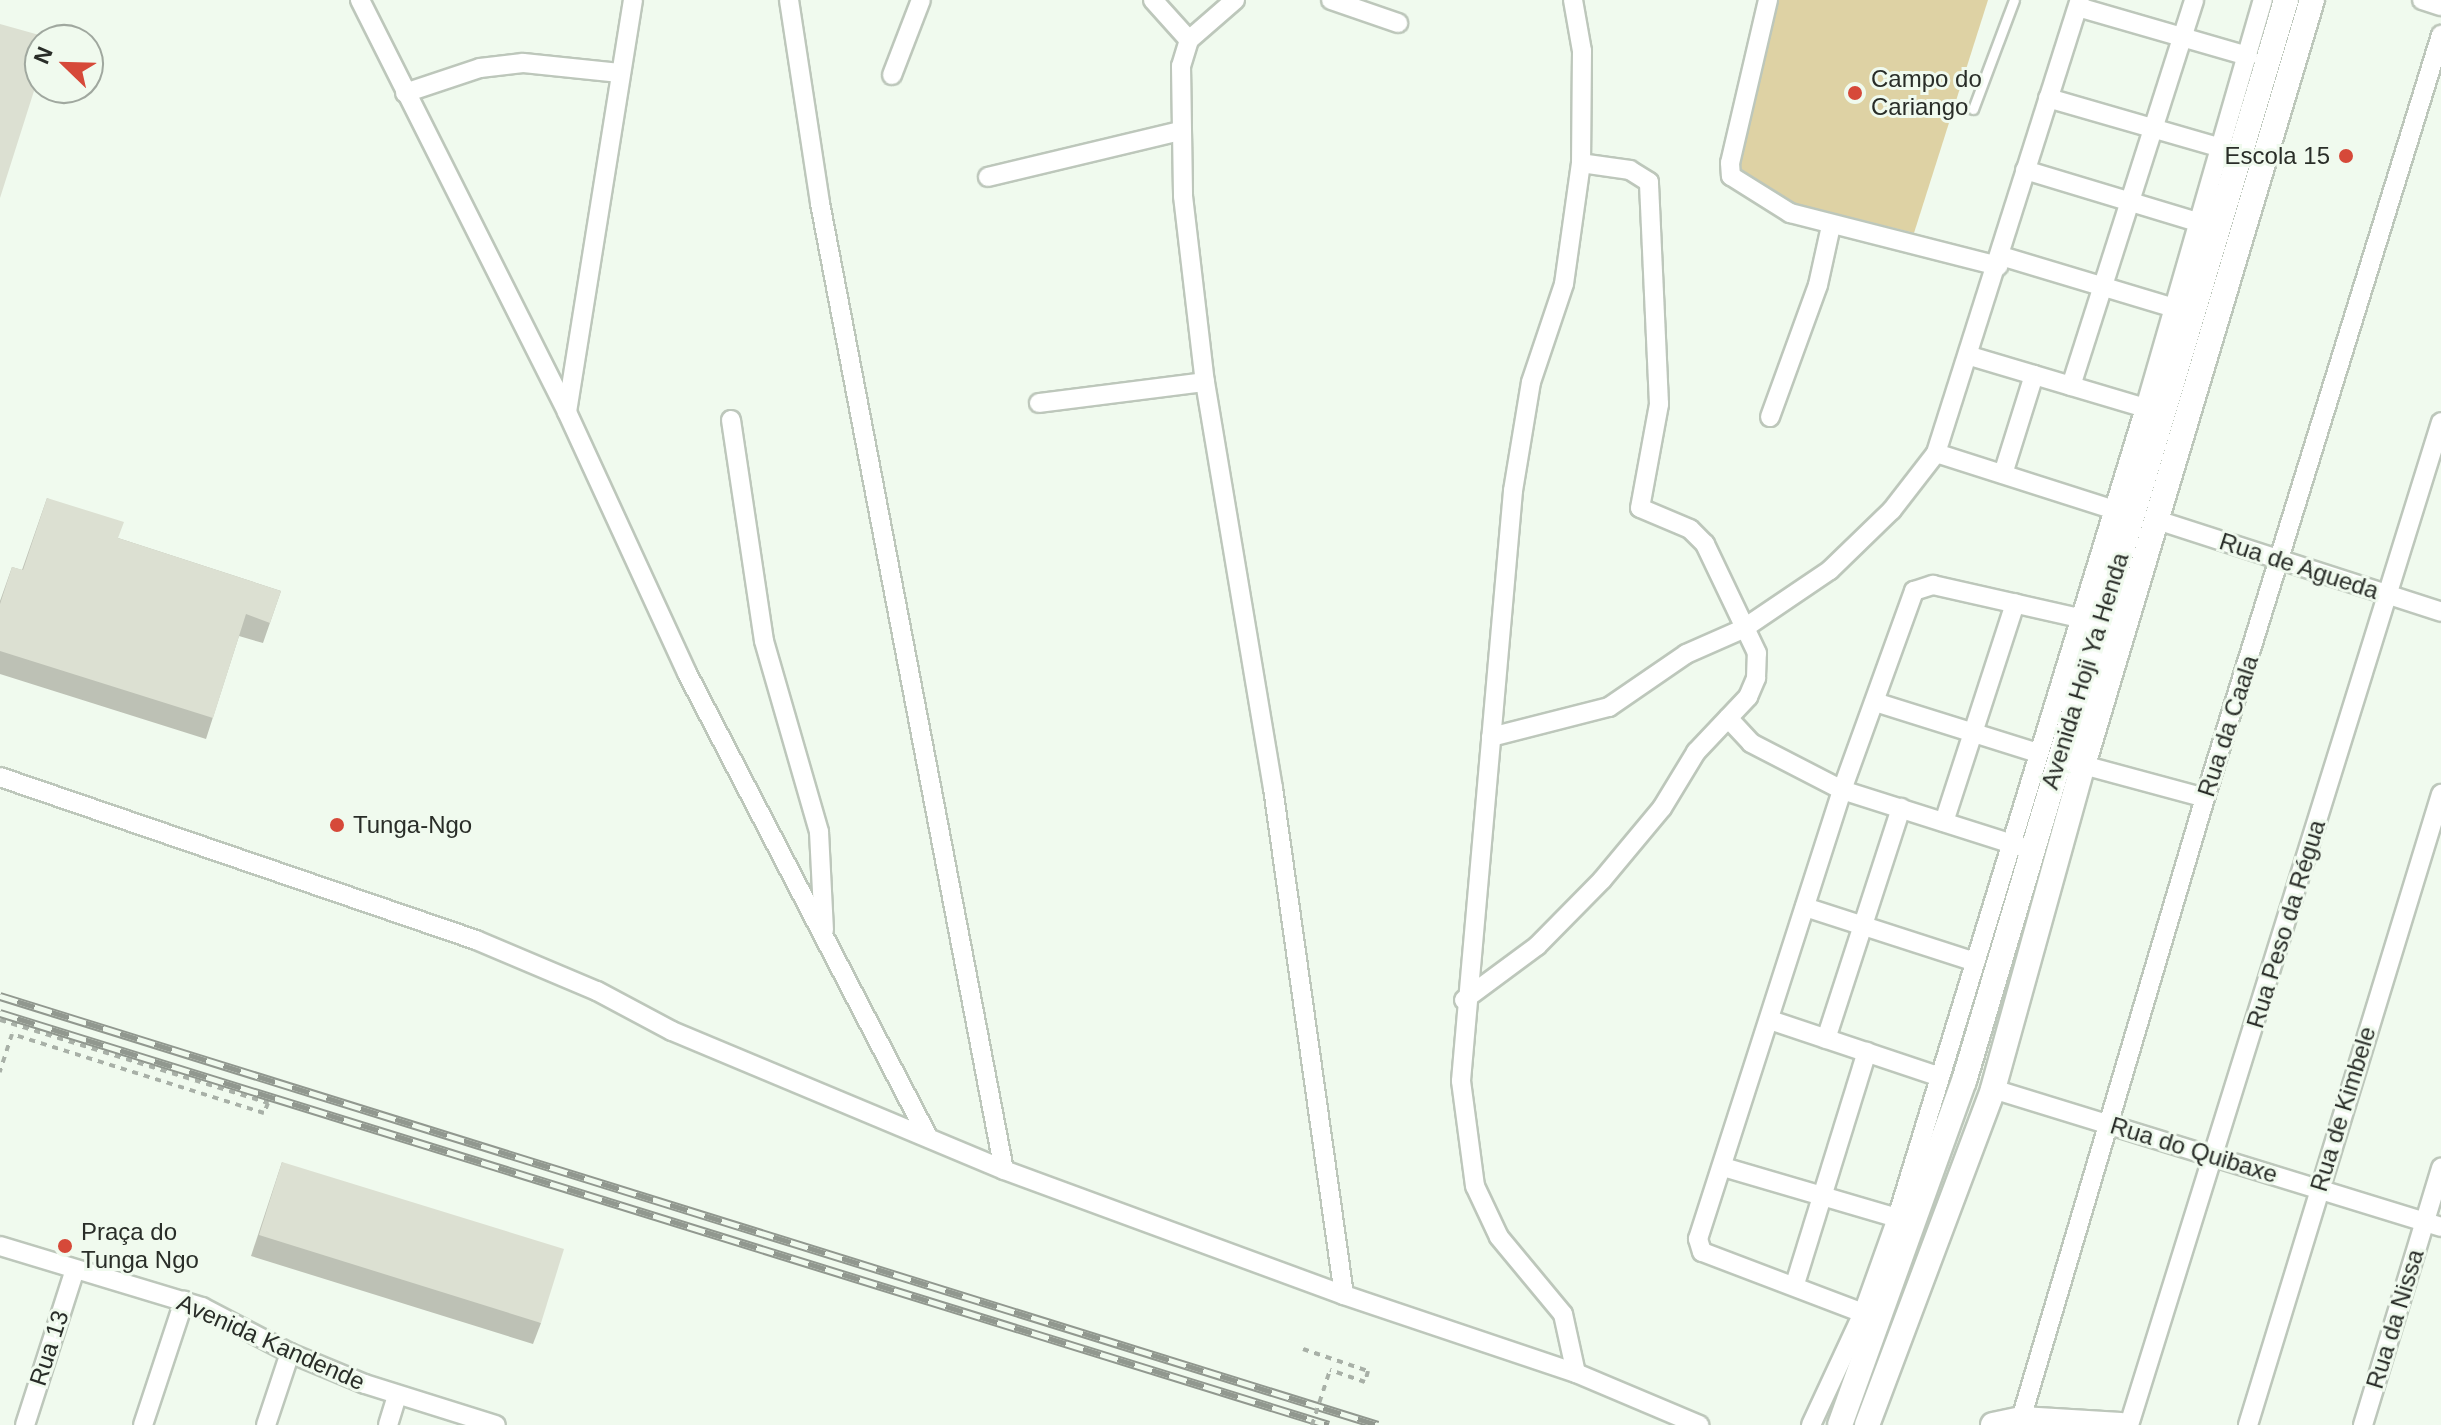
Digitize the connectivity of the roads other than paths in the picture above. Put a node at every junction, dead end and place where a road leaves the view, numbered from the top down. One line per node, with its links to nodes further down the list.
1 (360, 0): 25 (street)
2 (633, 0): 23 (street)
3 (789, 0): 88 (street)
4 (921, 0): 24 (street)
5 (1235, 0): 21 (street)
6 (1331, 0): 18 (street)
7 (1573, 0): 31 (street)
8 (1768, 0): 36 (street)
9 (2014, 0): 27 (lane)
10 (2194, 0): 20 (street)
11 (2263, 0): 22 (street)
12 (2286, 0): 72 (main road, Avenida Hoji Ya Henda)
13 (2312, 0): 53 (main road, Avenida Hoji Ya Henda)
14 (2422, 0): 17 (street)
15 (1158, 2): 21 (street)
16 (2079, 3): 20 (street); 26 (street)
17 (2441, 6)
18 (1398, 23)
19 (2441, 35): 54 (street, Rua da Caala)
20 (2182, 39): 22 (street); 28 (street)
21 (1189, 40): 29 (street)
22 (2248, 56): 30 (street)
23 (620, 73): 25 (street); 46 (street)
24 (892, 75)
25 (405, 93): 46 (street)
26 (2048, 98): 28 (street); 32 (street)
27 (1973, 109)
28 (2153, 129): 30 (street); 34 (street)
29 (1179, 131): 33 (street); 42 (street)
30 (2221, 148): 35 (street)
31 (1581, 163): 59 (street); 63 (street)
32 (2025, 170): 34 (street); 37 (street)
33 (988, 177)
34 (2130, 202): 35 (street); 38 (street)
35 (2200, 223): 39 (street)
36 (1831, 226): 37 (street); 47 (street)
37 (1999, 261): 38 (street); 40 (street)
38 (2102, 286): 39 (street); 43 (street)
39 (2174, 308): 45 (street)
40 (1970, 356): 41 (street); 50 (street)
41 (2034, 375): 43 (street); 51 (street)
42 (1205, 382): 44 (street); 96 (street)
43 (2071, 386): 45 (street)
44 (1039, 403)
45 (2145, 408): 52 (street)
46 (567, 412): 75 (street)
47 (1770, 417)
48 (731, 420): 75 (street)
49 (2441, 422): 55 (street, Rua Peso da Régua)
50 (1936, 453): 51 (street); 59 (street)
51 (2003, 474): 52 (street)
52 (2112, 509): 58 (street)
53 (2157, 520): 54 (street, Rua de Agueda); 65 (main road, Avenida Hoji Ya Henda)
54 (2281, 561): 55 (street, Rua de Agueda); 69 (street, Rua da Caala)
55 (2388, 595): 57 (street, Rua de Agueda); 85 (street, Rua Peso da Régua)
56 (2015, 603): 58 (street); 60 (street); 62 (street)
57 (2441, 612)
58 (2079, 618): 64 (street)
59 (1743, 629): 61 (street); 63 (street)
60 (1875, 702): 62 (street); 67 (street)
61 (1728, 718): 67 (street); 77 (street)
62 (1972, 733): 64 (street); 71 (street)
63 (1491, 737): 77 (street)
64 (2038, 753): 72 (street)
65 (2083, 765): 69 (street); 82 (main road, Avenida Hoji Ya Henda)
66 (0, 777): 84 (street)
67 (1842, 790): 70 (street); 73 (street)
68 (2441, 794): 89 (street, Rua de Kimbele)
69 (2205, 798): 83 (street, Rua da Caala)
70 (1901, 808): 71 (street); 74 (street)
71 (1944, 822): 72 (street)
72 (2022, 846): 76 (street); 110 (main road, Avenida Hoji Ya Henda)
73 (1805, 907): 74 (street); 78 (street)
74 (1863, 925): 76 (street); 79 (street)
75 (824, 933): 84 (street)
76 (1975, 962): 81 (street)
77 (1464, 1000): 100 (street)
78 (1770, 1020): 79 (street); 86 (street)
79 (1826, 1039): 80 (street)
80 (1867, 1052): 81 (street); 90 (street)
81 (1940, 1077): 91 (street)
82 (1993, 1089): 83 (street, Rua do Quibaxe); 111 (main road, Avenida Hoji Ya Henda)
83 (2108, 1123): 85 (street, Rua do Quibaxe); 102 (street, Rua da Caala)
84 (928, 1137): 88 (street)
85 (2213, 1156): 89 (street, Rua do Quibaxe); 114 (street, Rua Peso da Régua)
86 (1723, 1167): 90 (street); 95 (street)
87 (2441, 1168): 92 (street, Rua da Nissa)
88 (1004, 1170): 96 (street)
89 (2319, 1189): 92 (street, Rua do Quibaxe); 115 (street, Rua de Kimbele)
90 (1822, 1196): 91 (street); 95 (street)
91 (1897, 1218): 98 (street)
92 (2433, 1225): 116 (street, Rua da Nissa)
93 (0, 1246): 94 (street, Avenida Kandende)
94 (74, 1272): 97 (street, Avenida Kandende); 103 (street, Rua 13)
95 (1795, 1284): 98 (street)
96 (1344, 1295): 100 (street)
97 (184, 1301): 99 (street, Avenida Kandende); 104 (street)
98 (1863, 1313): 109 (street)
99 (290, 1353): 101 (street, Avenida Kandende); 105 (street)
100 (1576, 1373): 108 (street)
101 (397, 1396): 106 (street); 107 (street, Avenida Kandende)
102 (2021, 1419): 112 (main road); 113 (main road)
103 (25, 1425)
104 (143, 1425)
105 (266, 1425)
106 (388, 1425)
107 (496, 1425)
108 (1699, 1425)
109 (1811, 1425)
110 (1840, 1425)
111 (1867, 1425)
112 (1993, 1425)
113 (2121, 1425)
114 (2129, 1425)
115 (2248, 1425)
116 (2363, 1425)

